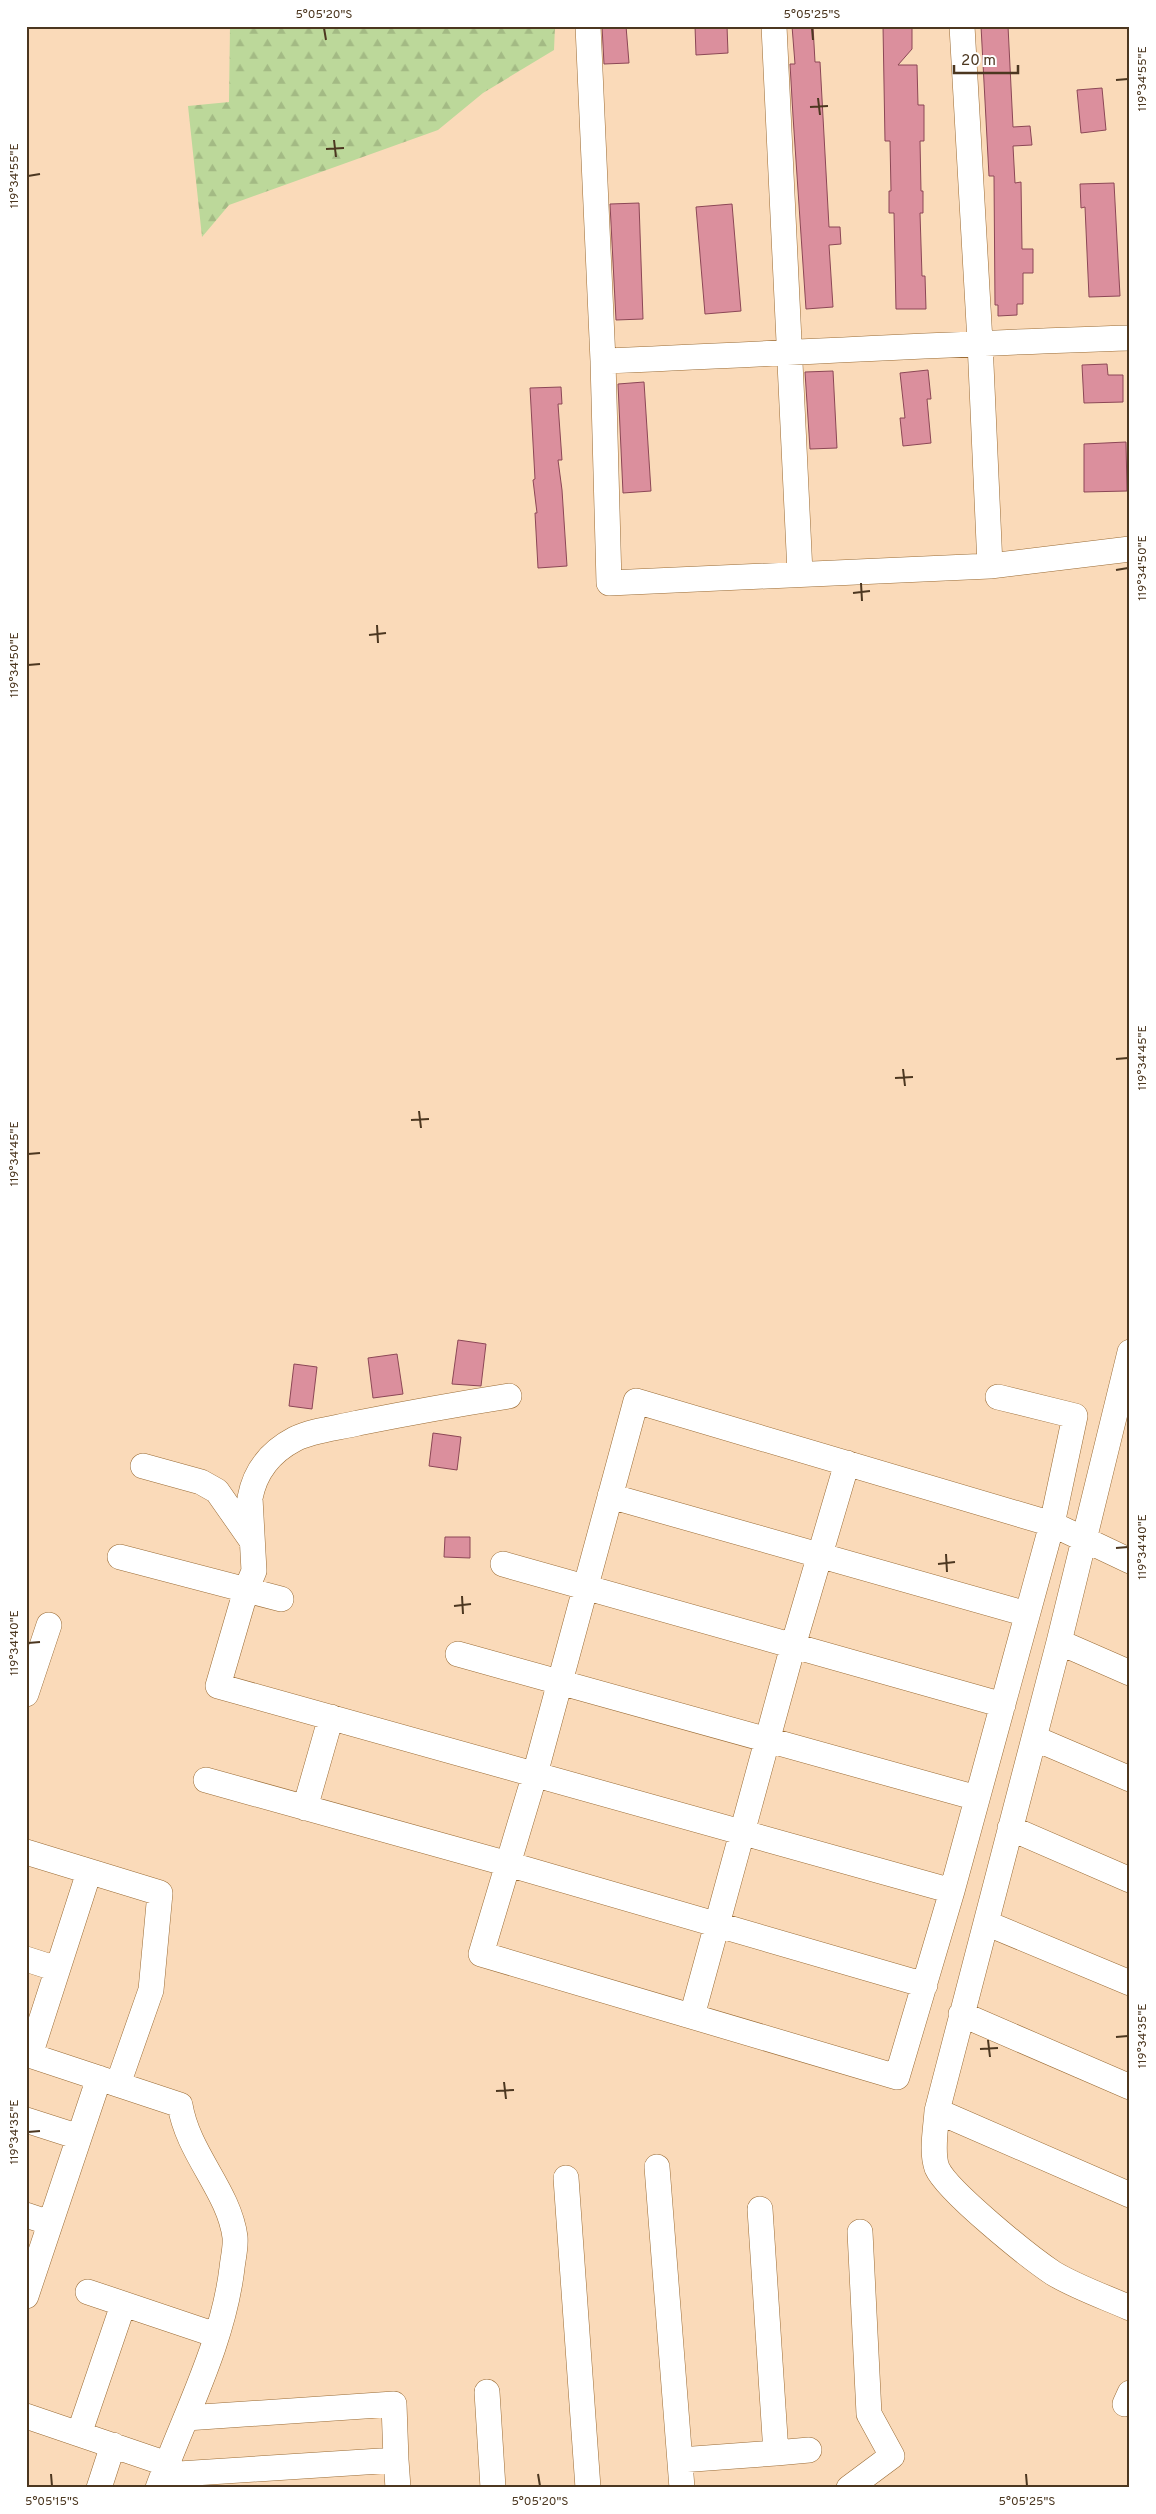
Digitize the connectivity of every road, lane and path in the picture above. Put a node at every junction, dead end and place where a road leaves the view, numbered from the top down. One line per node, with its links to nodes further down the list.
1 (588, 26): 7 (street)
2 (774, 26): 6 (street)
3 (962, 26): 5 (street)
4 (1130, 338): 5 (street)
5 (980, 342): 6 (street); 9 (street)
6 (791, 354): 7 (street); 10 (street)
7 (603, 361): 10 (street)
8 (1130, 549): 9 (street)
9 (990, 566): 10 (street)
10 (800, 573)
11 (1130, 1352): 14 (street)
12 (509, 1396): 20 (street)
13 (998, 1397): 18 (street)
14 (1121, 1428): 19 (street)
15 (847, 1463): 17 (street); 18 (street); 21 (street)
16 (143, 1466): 20 (street)
17 (610, 1496): 21 (street); 25 (street)
18 (1052, 1524): 19 (street); 28 (street)
19 (1084, 1541): 23 (street); 30 (street)
20 (253, 1542): 26 (street)
21 (820, 1556): 28 (street); 31 (street)
22 (120, 1557): 26 (street)
23 (1130, 1561)
24 (503, 1564): 25 (street)
25 (585, 1587): 31 (street); 34 (street)
26 (246, 1590): 27 (street); 37 (street)
27 (281, 1599)
28 (1027, 1614): 36 (street)
29 (49, 1625): 35 (street)
30 (1059, 1642): 33 (street); 38 (street)
31 (793, 1646): 36 (street); 39 (street)
32 (458, 1654): 34 (street)
33 (1130, 1673)
34 (560, 1682): 39 (street); 40 (street)
35 (26, 1694)
36 (1003, 1705): 43 (street)
37 (331, 1717): 40 (street); 44 (street)
38 (1034, 1738): 41 (street); 45 (street)
39 (768, 1740): 43 (street); 46 (street)
40 (534, 1774): 46 (street); 48 (street)
41 (1130, 1779)
42 (206, 1780): 44 (street)
43 (978, 1798): 51 (street)
44 (305, 1808): 48 (street)
45 (1010, 1828): 50 (street); 52 (street)
46 (743, 1833): 51 (street); 53 (street)
47 (26, 1852): 49 (street)
48 (508, 1864): 53 (street); 59 (street)
49 (88, 1872): 55 (street); 61 (street)
50 (1130, 1880)
51 (952, 1891): 57 (street)
52 (986, 1923): 56 (street); 58 (street)
53 (717, 1924): 57 (street); 59 (street)
54 (26, 1958): 55 (street)
55 (57, 1969): 60 (street)
56 (1130, 1983)
57 (925, 1985): 59 (street)
58 (961, 2014): 62 (street); 63 (street)
59 (692, 2016)
60 (28, 2054): 61 (street)
61 (109, 2081): 65 (street); 77 (street)
62 (1130, 2087)
63 (937, 2110): 68 (street); 76 (street)
64 (26, 2120): 65 (street)
65 (79, 2137): 71 (street)
66 (657, 2168): 86 (street)
67 (566, 2178): 91 (street)
68 (1130, 2195)
69 (760, 2209): 84 (street)
70 (26, 2215): 71 (street)
71 (50, 2223): 74 (street)
72 (860, 2232): 93 (street)
73 (88, 2292): 75 (street)
74 (26, 2296)
75 (123, 2305): 77 (street); 81 (street)
76 (1130, 2308)
77 (216, 2335): 80 (street)
78 (487, 2392): 90 (street)
79 (26, 2416): 81 (street)
80 (186, 2418): 85 (street); 87 (street)
81 (79, 2434): 82 (street)
82 (113, 2446): 87 (street); 88 (street)
83 (809, 2450): 84 (street)
84 (776, 2453): 86 (street)
85 (396, 2460): 87 (street); 89 (street)
86 (680, 2460): 92 (street)
87 (163, 2476)
88 (99, 2488)
89 (398, 2488)
90 (493, 2488)
91 (588, 2488)
92 (682, 2488)
93 (849, 2488)

